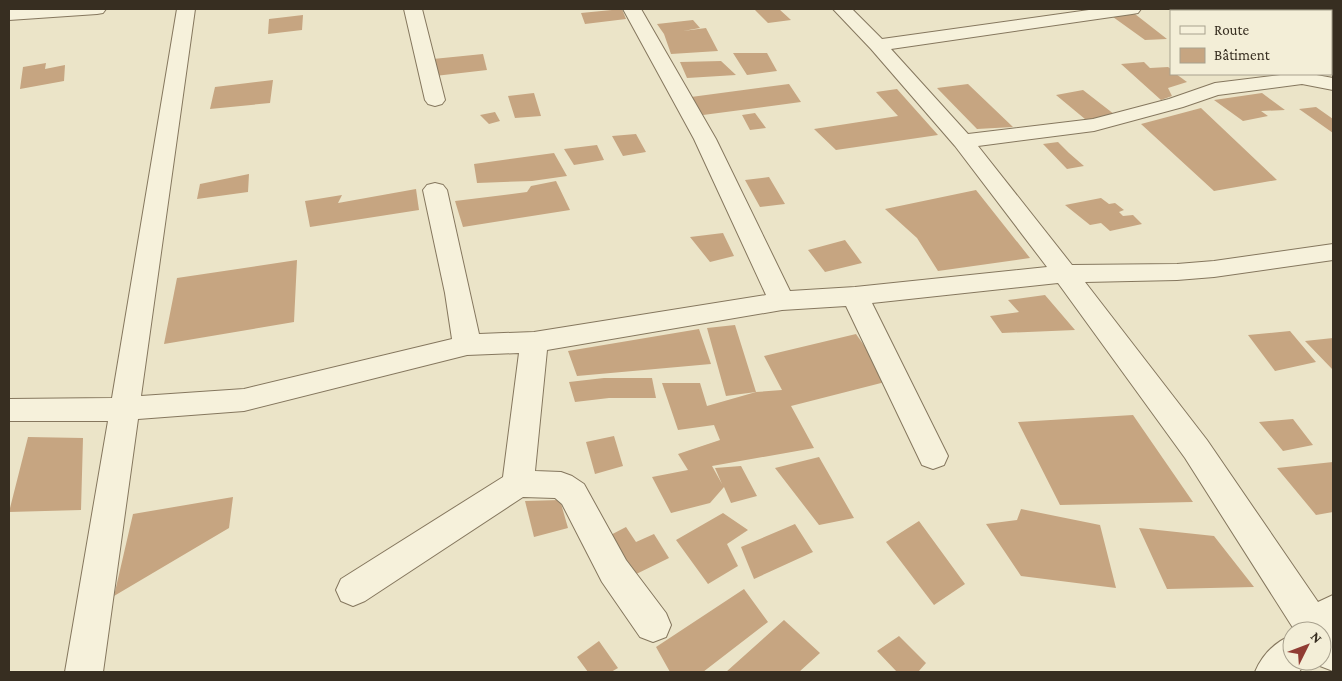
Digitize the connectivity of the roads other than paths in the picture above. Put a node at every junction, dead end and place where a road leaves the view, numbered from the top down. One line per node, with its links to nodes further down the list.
1 (97, 9): 7 (street)
2 (186, 9): 19 (street)
3 (413, 9): 10 (street)
4 (632, 9): 16 (street)
5 (842, 9): 8 (street)
6 (1132, 9): 8 (street)
7 (9, 15)
8 (878, 45): 11 (street)
9 (1333, 84): 11 (street)
10 (435, 100)
11 (963, 141): 14 (street)
12 (436, 190): 18 (street)
13 (1331, 255): 14 (street)
14 (1065, 274): 15 (street); 24 (street)
15 (855, 296): 16 (street); 21 (street)
16 (782, 301): 17 (street)
17 (534, 342): 18 (street); 22 (street)
18 (467, 345): 19 (street)
19 (124, 409): 20 (street); 26 (street)
20 (9, 410)
21 (933, 456)
22 (518, 484): 23 (street); 25 (street)
23 (352, 590)
24 (1309, 621)
25 (653, 625)
26 (84, 672)

